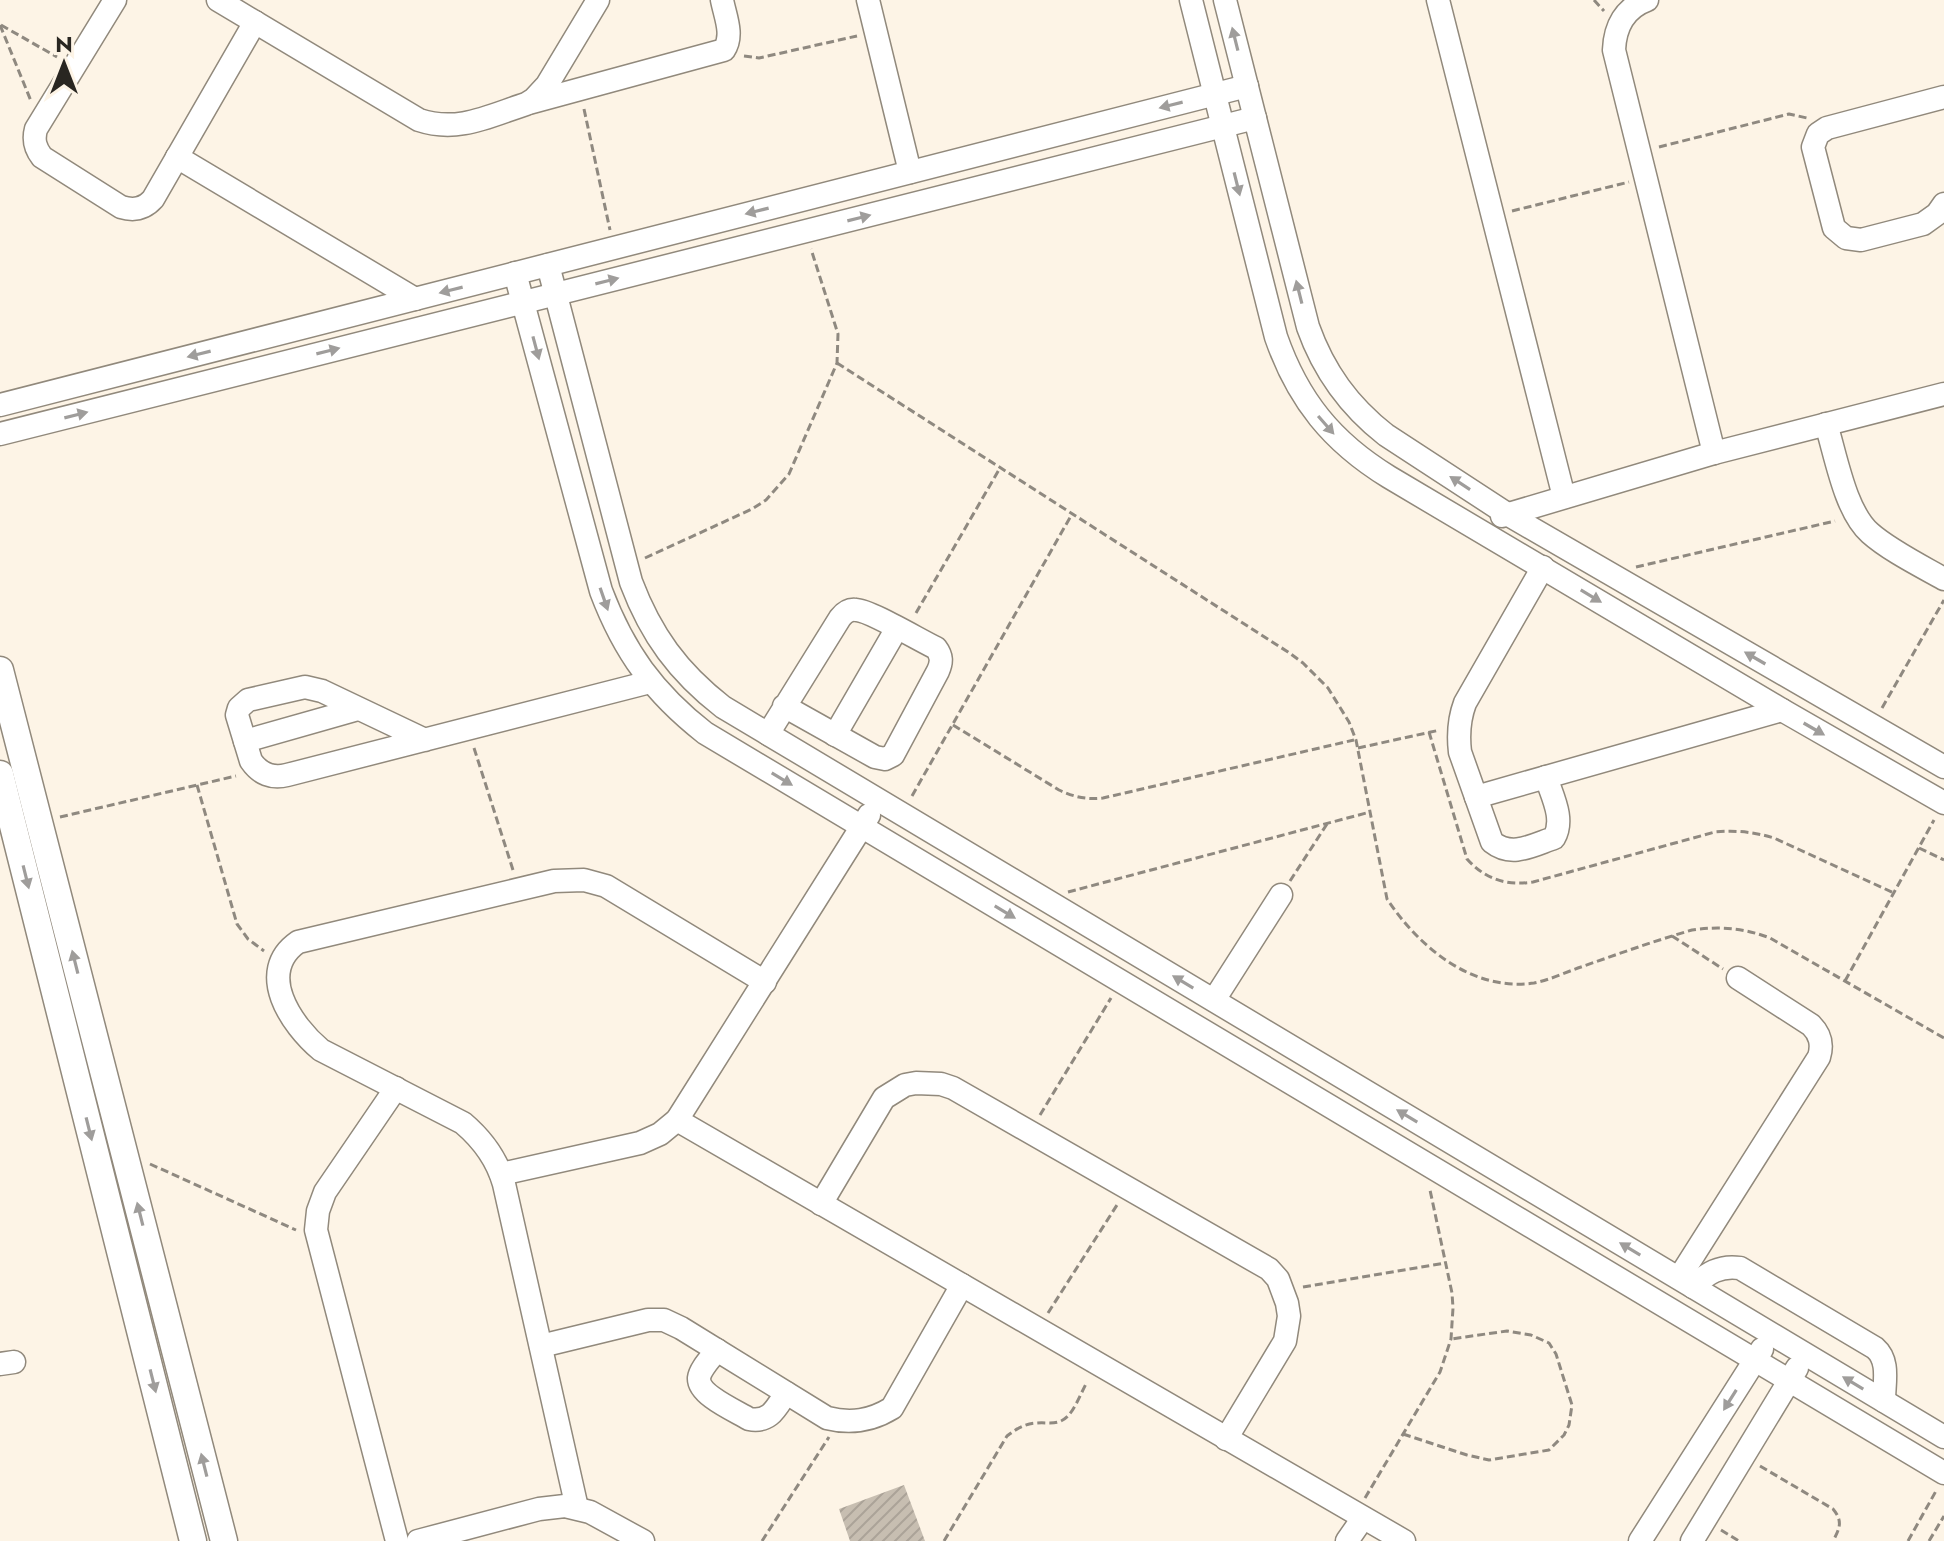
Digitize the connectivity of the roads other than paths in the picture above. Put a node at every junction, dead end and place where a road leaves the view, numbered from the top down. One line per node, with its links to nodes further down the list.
1 (115, 0): 17 (street)
2 (218, 0): 10 (street)
3 (598, 0): 14 (street)
4 (722, 0): 14 (street)
5 (868, 0): 18 (street)
6 (1191, 0): 12 (street)
7 (1225, 0): 11 (street, one-way to 7)
8 (1438, 0): 30 (street)
9 (1647, 0): 29 (street)
10 (255, 22): 14 (street); 17 (street)
11 (1247, 86): 12 (street); 15 (street)
12 (1215, 94): 16 (street); 18 (street, one-way to 18)
13 (1944, 97): 19 (street)
14 (526, 104)
15 (1255, 118): 16 (street); 31 (street, one-way to 15)
16 (1223, 126): 22 (street, one-way to 16); 32 (street, one-way to 32)
17 (177, 157): 23 (street)
18 (910, 172): 20 (street, one-way to 20)
19 (1944, 204)
20 (548, 265): 21 (street); 22 (street)
21 (515, 273): 23 (street, one-way to 23); 24 (street)
22 (555, 294): 24 (street); 41 (street)
23 (415, 299): 26 (street, one-way to 26)
24 (523, 302): 28 (street, one-way to 24); 37 (street, one-way to 37)
25 (1944, 394): 27 (street)
26 (0, 405)
27 (1826, 424): 29 (street); 34 (street)
28 (0, 434)
29 (1714, 453): 30 (street)
30 (1564, 497): 31 (street)
31 (1507, 514): 32 (street); 45 (street, one-way to 31)
32 (1470, 525): 33 (street)
33 (1543, 567): 40 (street, one-way to 40); 48 (street)
34 (1944, 579)
35 (901, 630): 38 (street); 42 (street); 42 (street)
36 (0, 670): 51 (main road)
37 (650, 682): 43 (street); 52 (street, one-way to 52)
38 (784, 706): 41 (street); 42 (street)
39 (358, 709): 43 (street); 44 (street); 44 (street)
40 (1782, 710): 47 (street); 50 (street, one-way to 50)
41 (768, 734): 49 (street)
42 (835, 735)
43 (425, 740): 44 (street)
44 (245, 741)
45 (1944, 767)
46 (0, 774): 51 (main road)
47 (1546, 777): 48 (street); 48 (street)
48 (1476, 797)
49 (878, 800): 52 (street); 56 (street, one-way to 49)
50 (1944, 803)
51 (26, 824): 63 (main road, one-way to 51); 64 (main road, one-way to 64)
52 (862, 827): 55 (street); 58 (street, one-way to 58)
53 (1281, 895): 56 (street)
54 (1738, 978): 65 (street)
55 (765, 982): 59 (street); 60 (street)
56 (1214, 1000): 57 (street)
57 (1279, 1040): 58 (street); 65 (street, one-way to 57)
58 (1263, 1066): 71 (street)
59 (396, 1088): 61 (street); 83 (street)
60 (677, 1120): 61 (street); 62 (street)
61 (501, 1174): 68 (street)
62 (821, 1204): 66 (street); 76 (street)
63 (149, 1251): 64 (main road); 82 (main road, one-way to 63)
64 (121, 1257): 81 (main road, one-way to 81)
65 (1686, 1282): 67 (street); 74 (street)
66 (962, 1285): 73 (street); 76 (street)
67 (1771, 1334): 70 (street); 71 (street)
68 (541, 1346): 69 (street); 78 (street)
69 (717, 1350): 73 (street); 73 (street)
70 (1806, 1354): 72 (street); 74 (street, one-way to 70)
71 (1755, 1360): 72 (street); 87 (street, one-way to 87)
72 (1789, 1381): 77 (street); 88 (street)
73 (786, 1393)
74 (1884, 1401): 75 (street)
75 (1944, 1437)
76 (1226, 1439): 79 (street)
77 (1940, 1482)
78 (577, 1508): 80 (street); 84 (street)
79 (1359, 1516): 85 (street); 86 (street)
80 (428, 1540)
81 (193, 1541)
82 (224, 1541)
83 (397, 1541)
84 (643, 1541)
85 (1347, 1541)
86 (1404, 1541)
87 (1640, 1541)
88 (1692, 1541)

